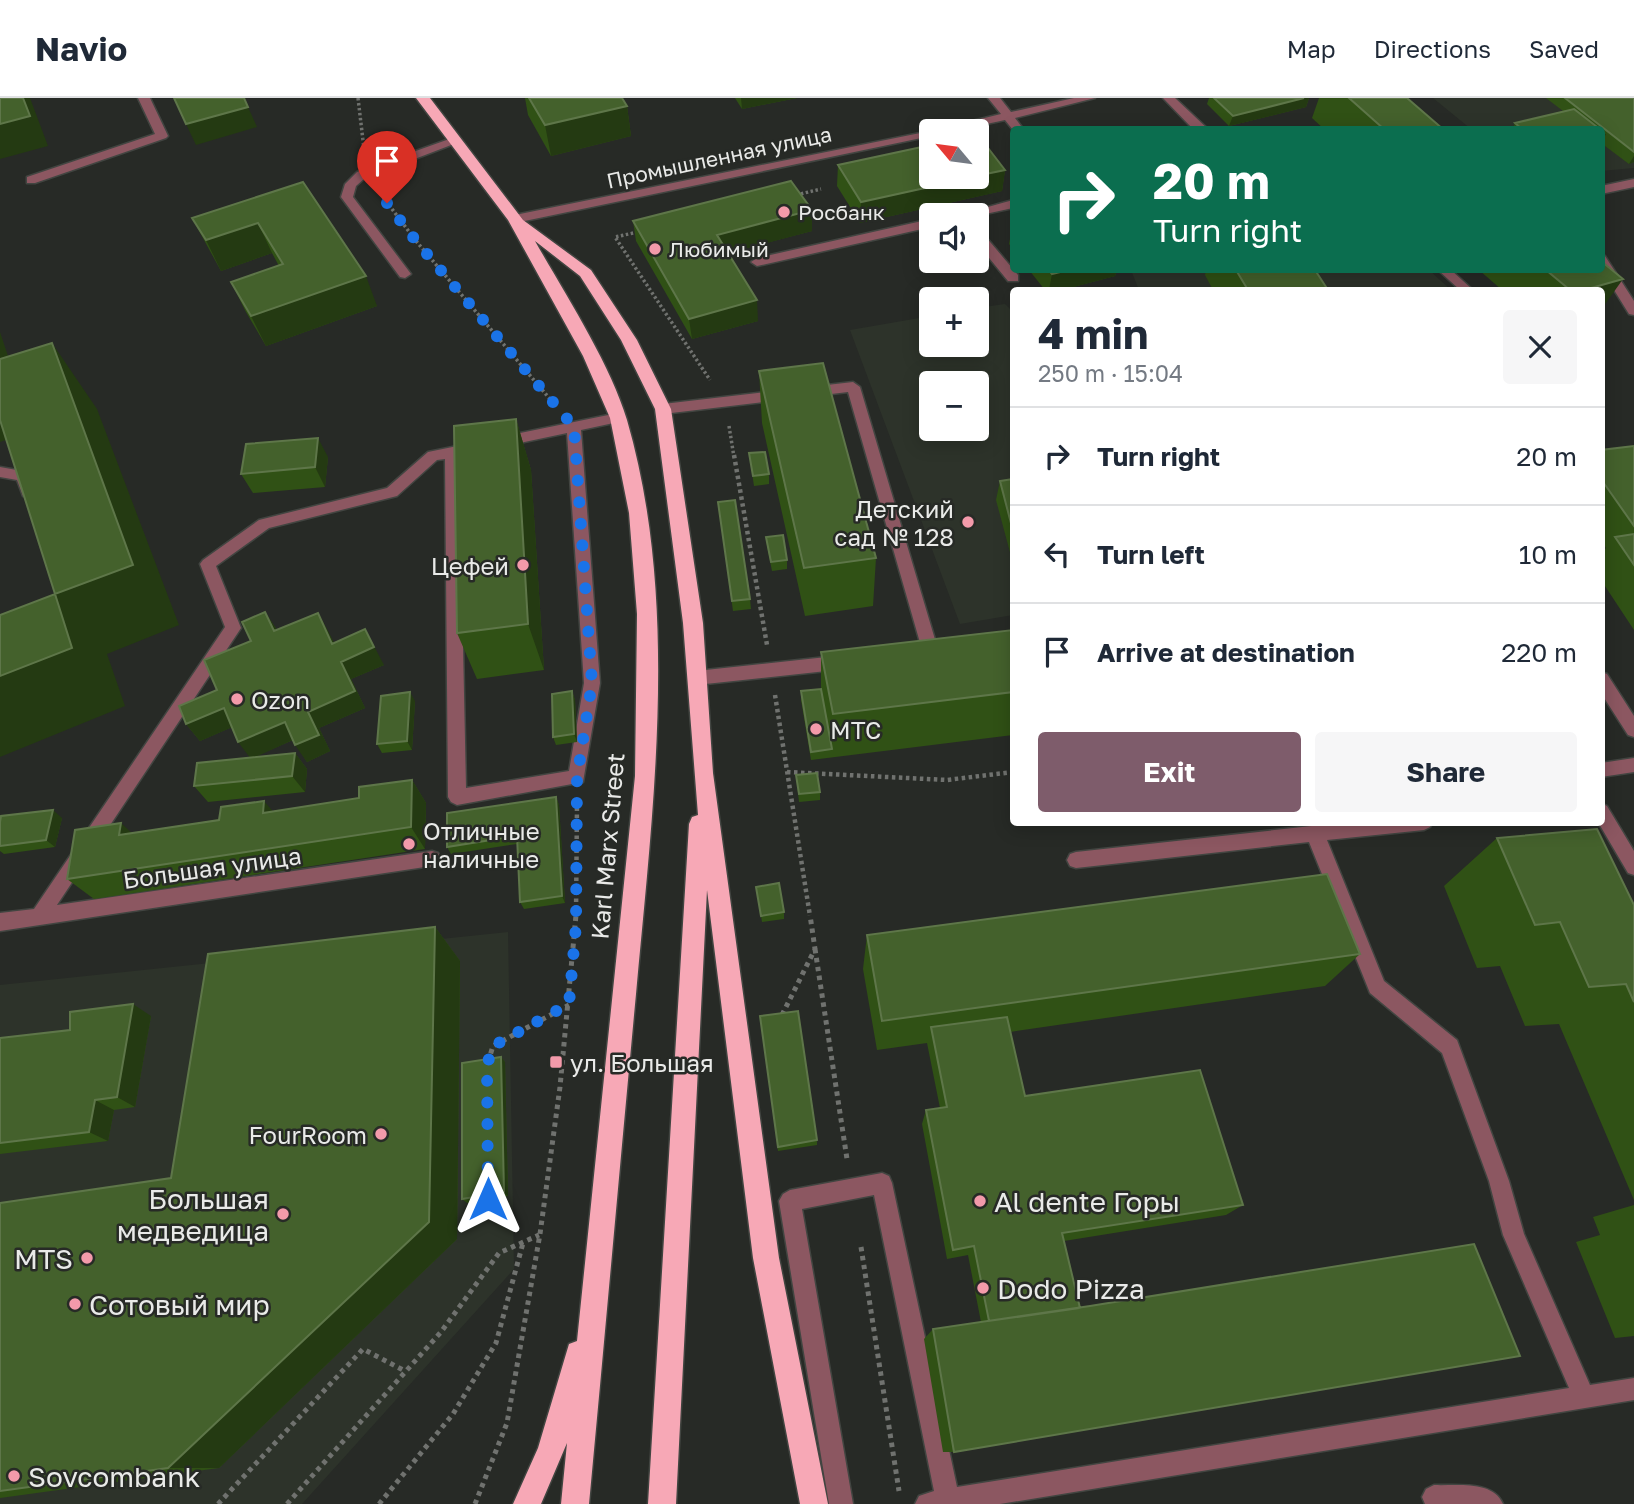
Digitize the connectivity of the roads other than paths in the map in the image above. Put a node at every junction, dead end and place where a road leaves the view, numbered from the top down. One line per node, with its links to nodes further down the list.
1 (144, 98): 12 (street)
2 (423, 98): 11 (highway, Karl Marx Street)
3 (994, 98): 6 (street)
4 (1088, 98): 6 (street)
5 (1169, 98): 9 (street)
6 (1008, 117): 7 (street); 8 (street)
7 (989, 121)
8 (1016, 126)
9 (1196, 126)
10 (919, 135): 17 (street, Промышленная улица)
11 (455, 140): 17 (highway, Karl Marx Street); 23 (street)
12 (31, 180)
13 (1634, 183): 14 (street)
14 (1605, 189)
15 (1010, 205): 16 (street)
16 (989, 210)
17 (515, 219): 27 (highway, Karl Marx Street); 28 (highway, Karl Marx Street)
18 (919, 226): 20 (street)
19 (989, 249): 24 (street)
20 (757, 262)
21 (1605, 265): 26 (street)
22 (1447, 273): 25 (street)
23 (405, 274)
24 (1013, 278)
25 (1464, 287)
26 (1634, 311)
27 (663, 409): 33 (street); 35 (highway, Karl Marx Street)
28 (618, 418): 29 (street); 49 (highway, Karl Marx Street)
29 (574, 427): 30 (street); 30 (street)
30 (452, 452): 47 (street)
31 (0, 472): 32 (street)
32 (31, 501)
33 (930, 653)
34 (864, 660): 35 (street)
35 (696, 678): 40 (highway, Karl Marx Street)
36 (1605, 686): 37 (street)
37 (1634, 730)
38 (1634, 765): 39 (street)
39 (1605, 769)
40 (703, 773): 55 (highway); 56 (highway)
41 (1605, 818): 46 (street)
42 (1388, 826): 43 (street)
43 (1315, 834): 45 (street); 51 (street)
44 (432, 859): 47 (street, Большая улица)
45 (1076, 860)
46 (1634, 867)
47 (38, 917): 48 (street, Большая улица)
48 (0, 922)
49 (596, 1287): 53 (highway); 54 (highway, Karl Marx Street)
50 (1634, 1389): 51 (street)
51 (1584, 1397): 52 (street)
52 (937, 1502): 57 (street)
53 (527, 1504)
54 (575, 1504)
55 (662, 1504)
56 (814, 1504)
57 (842, 1504)
58 (1437, 1504): 59 (street)
59 (1491, 1504)

